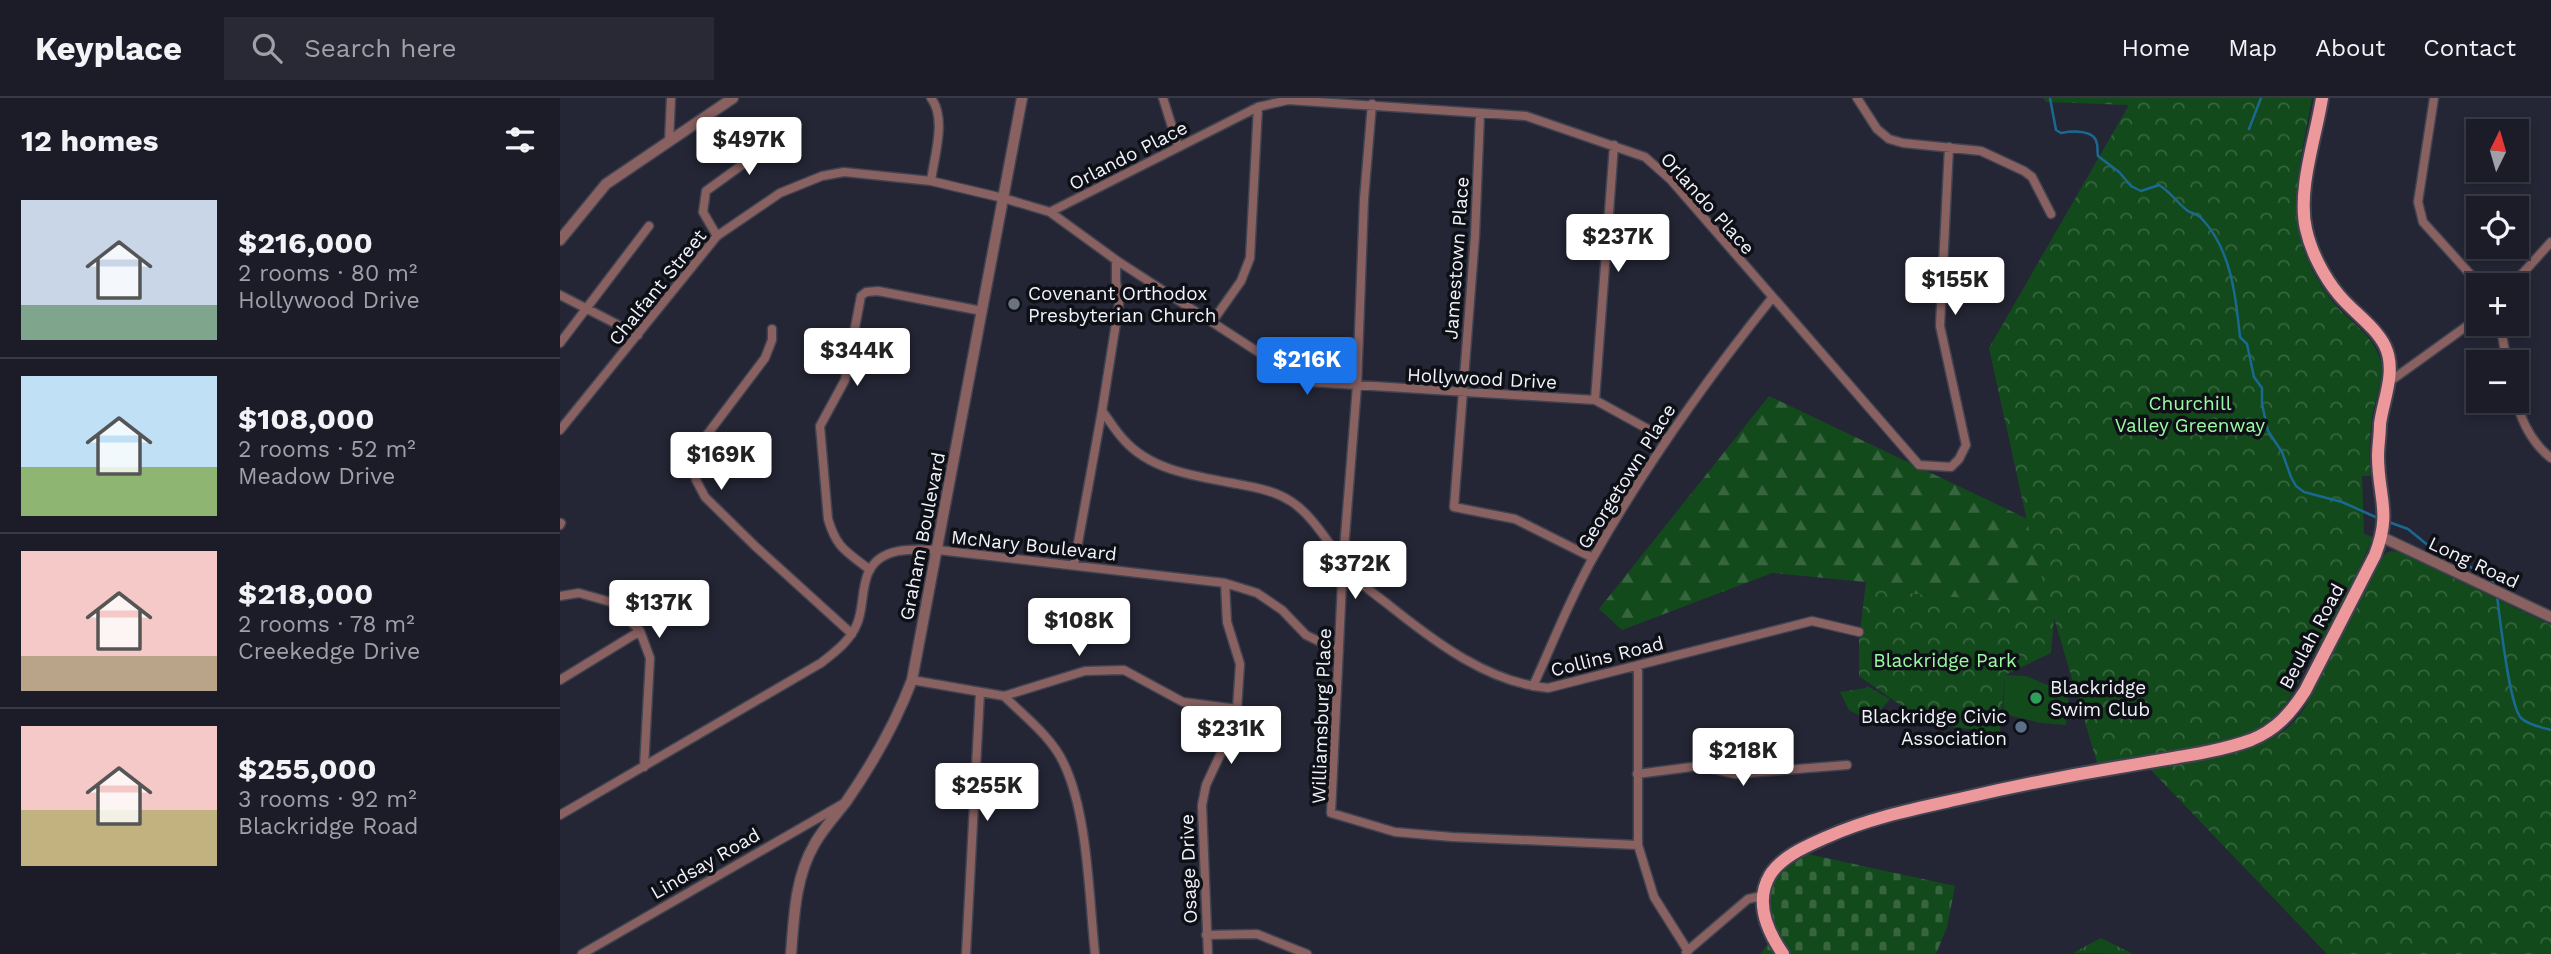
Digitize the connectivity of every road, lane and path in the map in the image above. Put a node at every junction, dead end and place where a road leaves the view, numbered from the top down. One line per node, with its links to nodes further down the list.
1 (671, 98): 13 (street)
2 (733, 98): 13 (street)
3 (931, 98): 17 (street)
4 (1022, 98): 18 (street, Graham Boulevard)
5 (1163, 98): 15 (street)
6 (1857, 98): 16 (street)
7 (2322, 98): 37 (main road, Beulah Road)
8 (2434, 98): 26 (street)
9 (1372, 104): 10 (street, Orlando Place); 11 (street, Orlando Place); 38 (street, Williamsburg Place)
10 (1258, 107): 15 (street, Orlando Place); 32 (street)
11 (1480, 114): 14 (street, Orlando Place); 39 (street, Jamestown Place)
12 (797, 125): 22 (street)
13 (669, 142): 23 (street)
14 (1614, 145): 29 (street, Orlando Place); 40 (street)
15 (1178, 146): 19 (street, Orlando Place)
16 (1949, 148): 20 (street); 29 (street, Orlando Place)
17 (931, 181): 18 (street, Chalfant Street); 22 (street, Chalfant Street)
18 (1003, 198): 19 (street, Hollywood Drive); 31 (street, Graham Boulevard)
19 (1050, 212): 25 (street, Hollywood Drive)
20 (2051, 215)
21 (649, 226): 30 (street)
22 (716, 236): 35 (street, Chalfant Street)
23 (560, 240)
24 (2551, 242): 27 (street)
25 (1116, 260): 32 (street, Hollywood Drive); 41 (street)
26 (2469, 273)
27 (2523, 273)
28 (560, 295): 30 (street)
29 (1772, 298): 44 (street, Georgetown Place)
30 (587, 309): 35 (street); 36 (street)
31 (982, 311): 47 (street, Graham Boulevard); 51 (street)
32 (1212, 321): 38 (street, Hollywood Drive)
33 (2466, 327): 37 (street)
34 (772, 329): 57 (street)
35 (638, 335): 43 (street, Chalfant Street)
36 (560, 343)
37 (2389, 382): 46 (main road, Beulah Road)
38 (1357, 386): 39 (street, Hollywood Drive); 49 (street, Williamsburg Place)
39 (1462, 393): 40 (street, Hollywood Drive); 48 (street, Jamestown Place)
40 (1595, 400): 44 (street, Hollywood Drive)
41 (1102, 411): 49 (street, Collins Road); 50 (street)
42 (2520, 413): 45 (street)
43 (560, 430)
44 (1666, 439): 48 (street, Georgetown Place)
45 (2551, 458)
46 (2383, 533): 54 (street, Long Road); 72 (main road, Beulah Road)
47 (938, 550): 50 (street, McNary Boulevard); 51 (street, McNary Boulevard); 61 (street, Graham Boulevard)
48 (1593, 558): 62 (street, Georgetown Place)
49 (1343, 562): 58 (street, Williamsburg Place); 62 (street, Collins Road)
50 (1074, 565): 52 (street, McNary Boulevard)
51 (870, 570): 57 (street)
52 (1225, 583): 58 (street, McNary Boulevard); 65 (street, Osage Drive)
53 (560, 596): 55 (street)
54 (2551, 617)
55 (640, 631): 60 (street); 67 (street)
56 (1859, 632): 59 (street, Collins Road)
57 (852, 634): 67 (street)
58 (1339, 650): 71 (street, Williamsburg Place)
59 (1638, 665): 62 (street, Collins Road); 68 (street)
60 (560, 680)
61 (912, 680): 63 (street); 69 (street, Graham Boulevard)
62 (1533, 687)
63 (980, 692): 64 (street); 77 (street)
64 (1004, 696): 65 (street); 78 (street)
65 (1237, 709): 73 (street, Osage Drive)
66 (1847, 765): 68 (street)
67 (644, 767): 70 (street)
68 (1637, 774): 71 (street)
69 (846, 802): 75 (street, Lindsay Road); 76 (street, Graham Boulevard)
70 (560, 815)
71 (1638, 845): 74 (street)
72 (1762, 896): 74 (street); 81 (main road)
73 (1206, 935): 79 (street, Osage Drive); 80 (street)
74 (1686, 952)
75 (582, 954)
76 (791, 954)
77 (966, 954)
78 (1095, 954)
79 (1208, 954)
80 (1307, 954)
81 (1783, 954)

